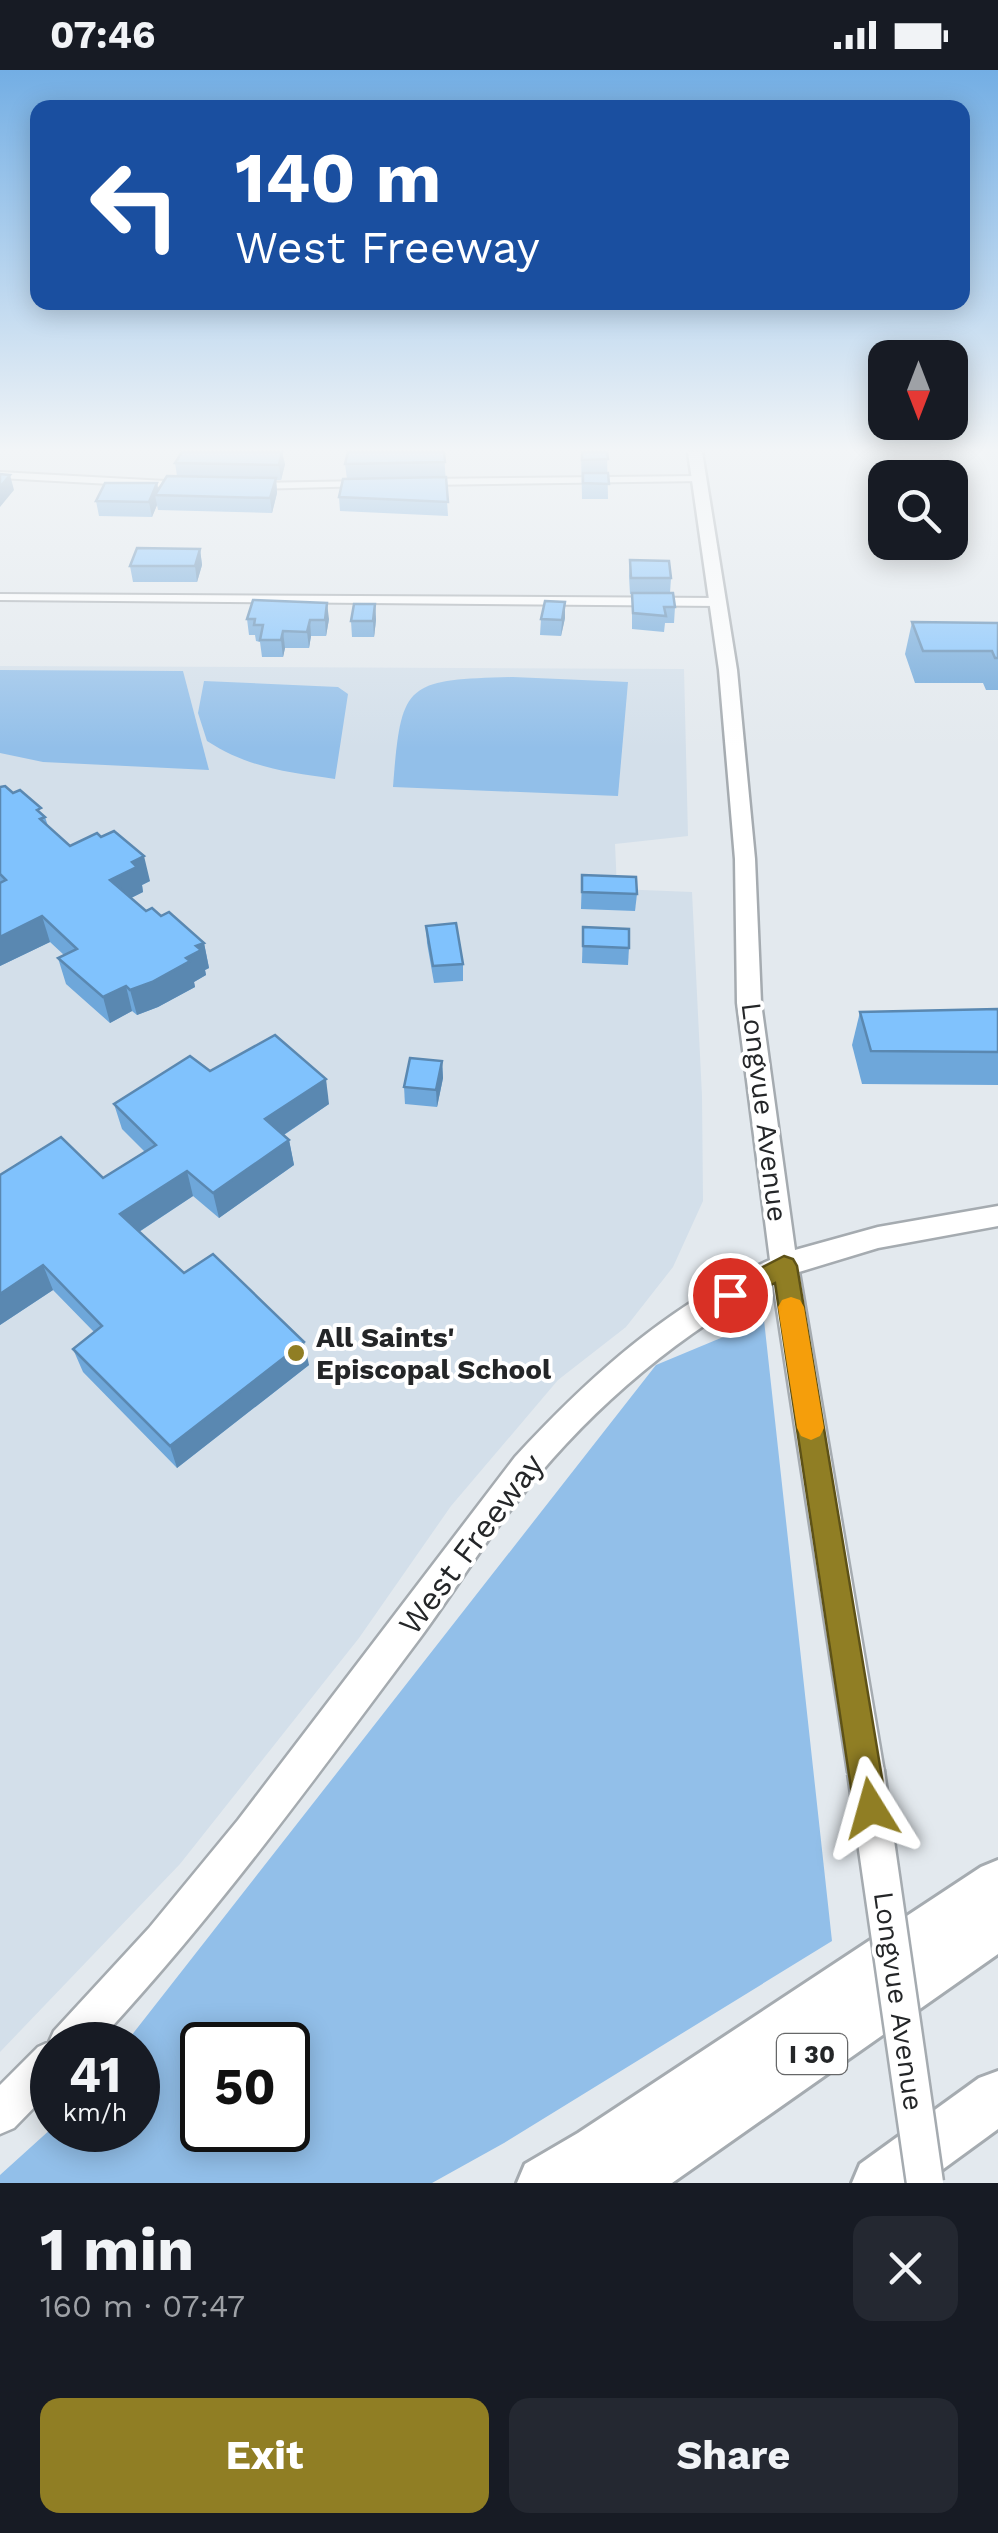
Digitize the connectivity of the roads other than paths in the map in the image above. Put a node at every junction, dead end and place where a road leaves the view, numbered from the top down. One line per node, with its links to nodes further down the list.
1 (710, 551): 3 (main road, Longvue Avenue)
2 (0, 597): 3 (street)
3 (718, 602): 5 (main road, Longvue Avenue)
4 (998, 1216): 5 (main road, West Freeway)
5 (784, 1266): 8 (main road, West Freeway); 15 (main road, Longvue Avenue, bridge)
6 (998, 1884): 12 (highway)
7 (998, 1925): 13 (highway, I 30)
8 (88, 2022)
9 (30, 2083): 11 (main road)
10 (998, 2097): 14 (highway)
11 (0, 2114)
12 (544, 2183)
13 (625, 2183)
14 (879, 2183)
15 (925, 2183)

